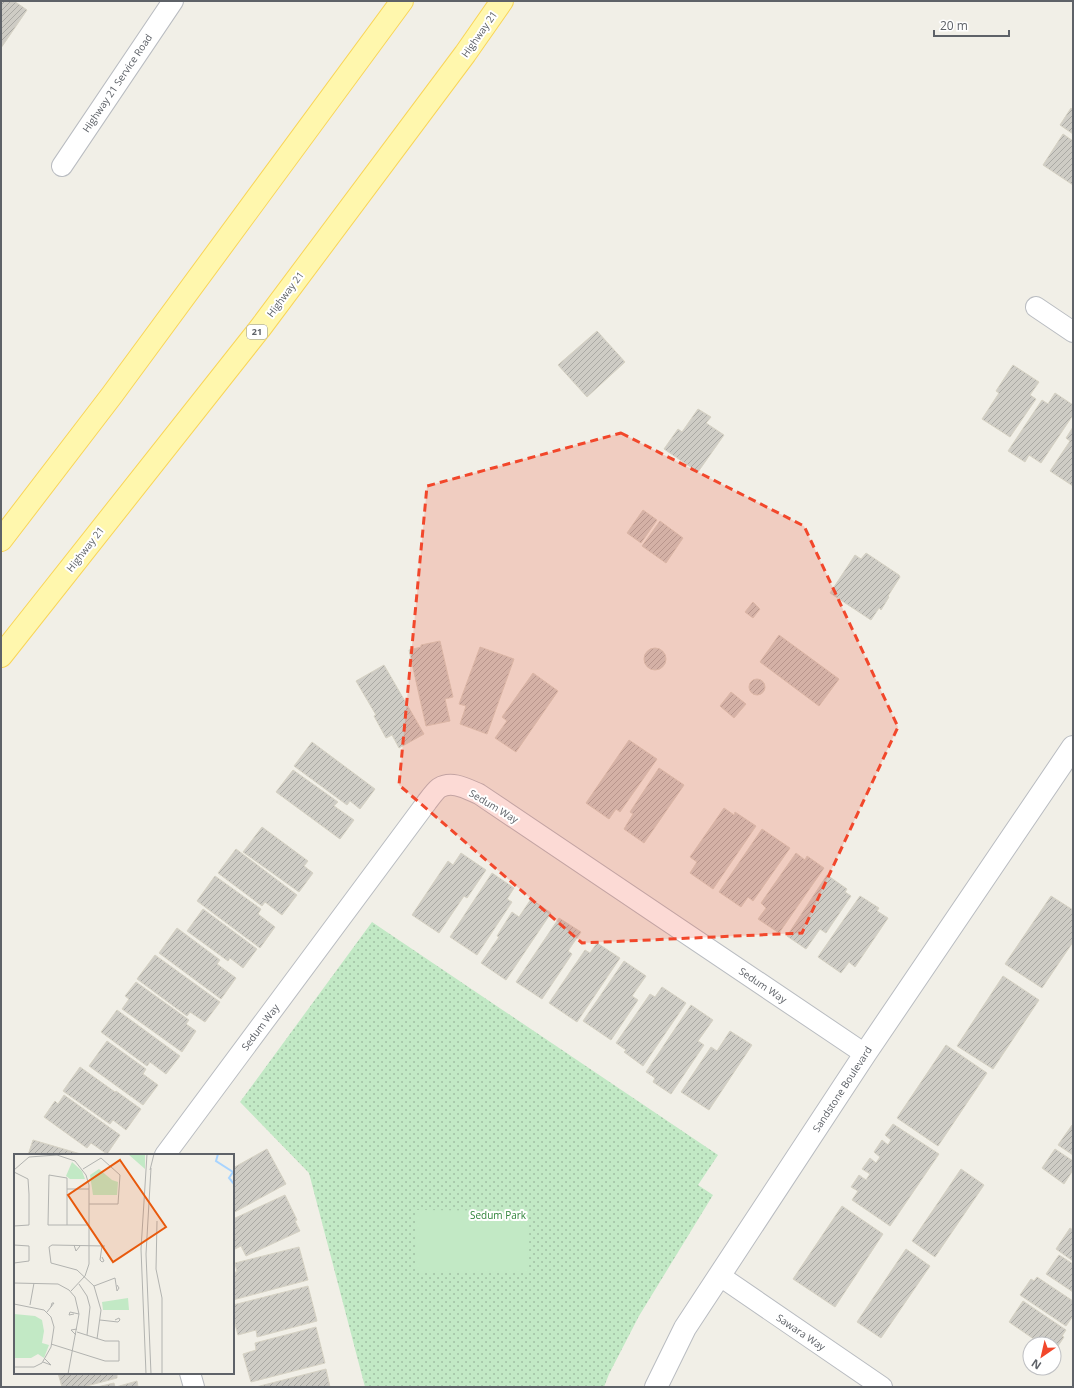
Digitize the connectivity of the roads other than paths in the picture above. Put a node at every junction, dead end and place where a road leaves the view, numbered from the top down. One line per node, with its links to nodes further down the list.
1 (173, 1): 4 (street, Highway 21 Service Road)
2 (402, 1): 7 (main road)
3 (502, 1): 8 (main road, Highway 21 / 21)
4 (62, 166)
5 (1036, 307): 6 (street)
6 (1073, 332)
7 (1, 540)
8 (1, 656)
9 (1070, 757): 10 (street, Sandstone Boulevard)
10 (865, 1054): 11 (street, Sedum Way); 12 (street, Sandstone Boulevard)
11 (166, 1154)
12 (720, 1276): 15 (street, Sandstone Boulevard); 16 (street, Sawara Way)
13 (190, 1374): 14 (street)
14 (194, 1387)
15 (656, 1387)
16 (882, 1387)

